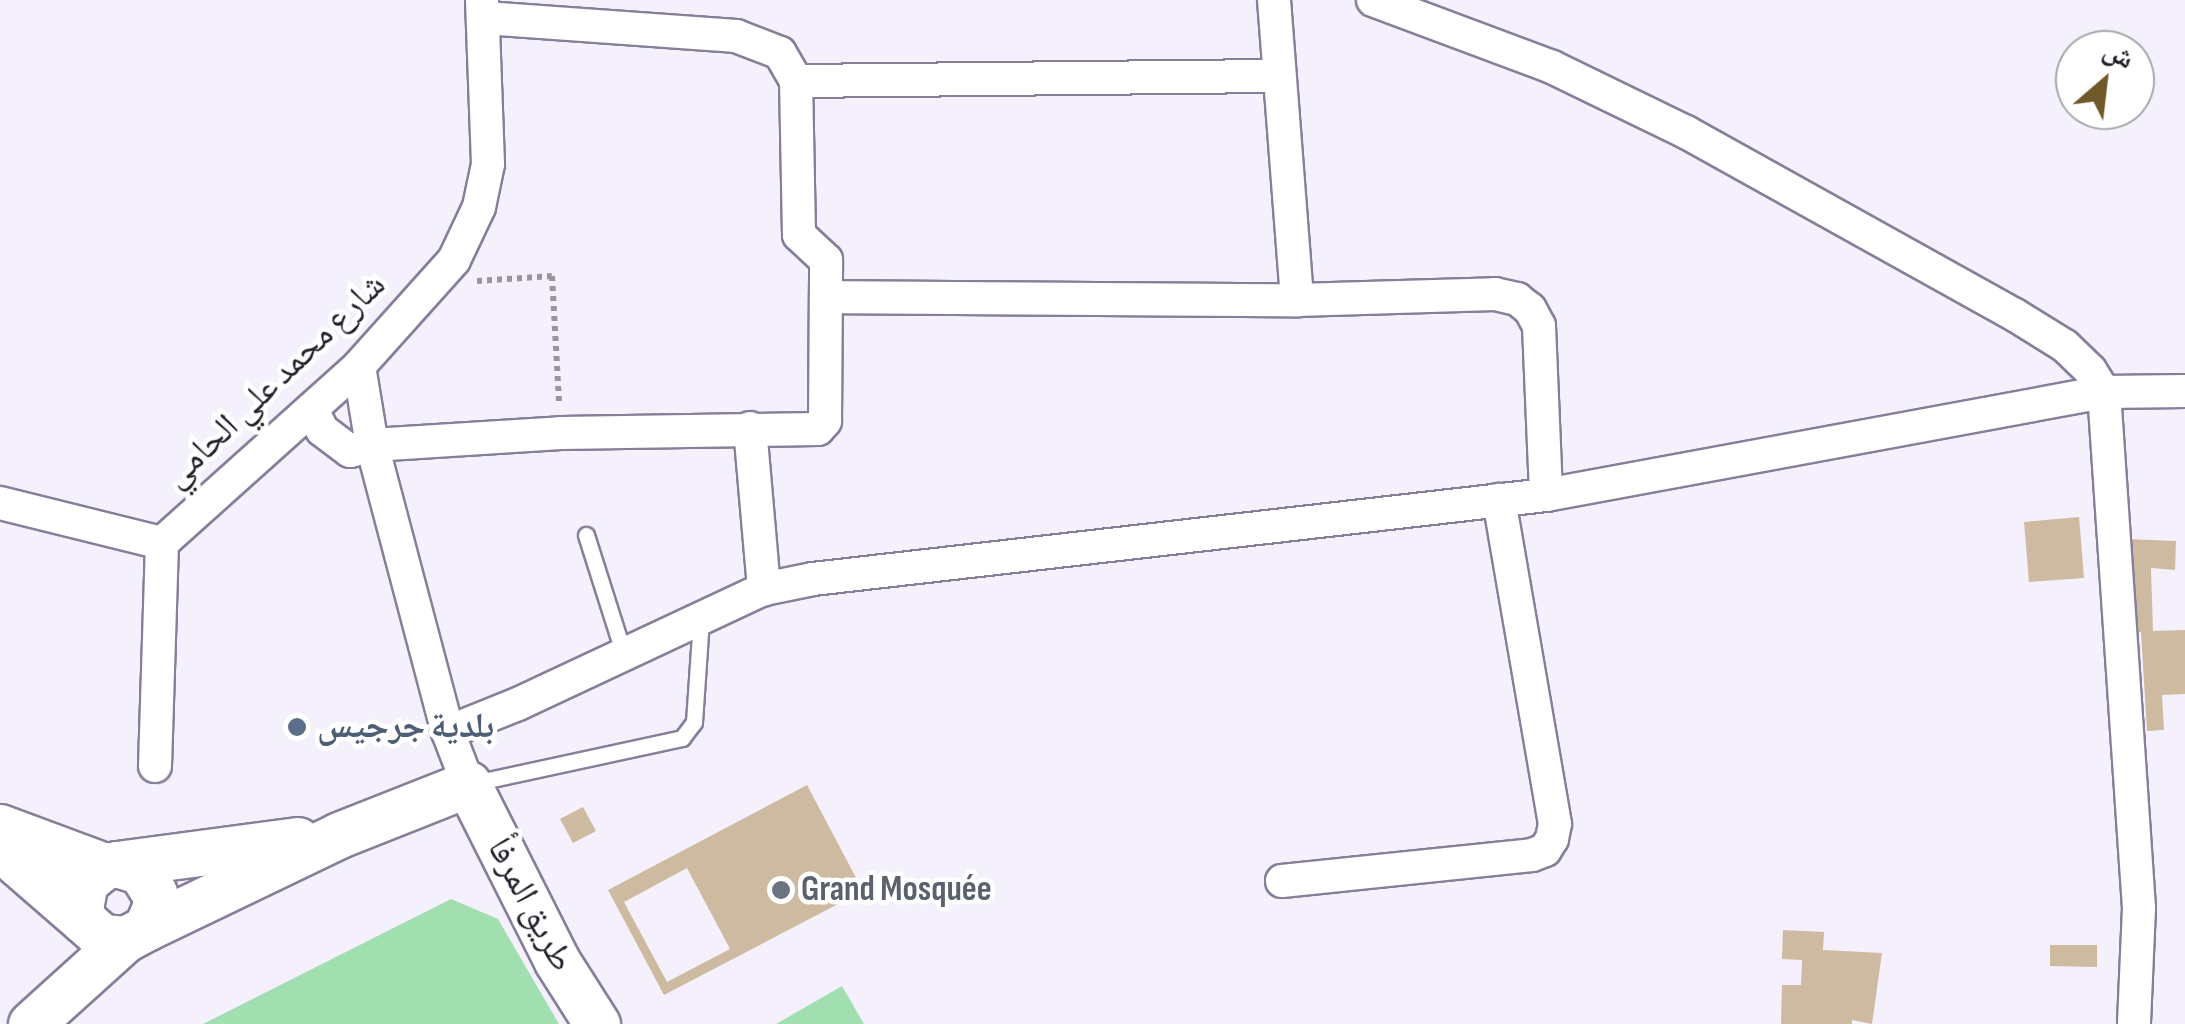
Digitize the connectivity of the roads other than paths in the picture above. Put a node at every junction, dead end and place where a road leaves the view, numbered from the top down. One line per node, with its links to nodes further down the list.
1 (1274, 0): 4 (street)
2 (1372, 0): 10 (street)
3 (483, 9): 5 (street); 8 (street, شارع محمد علي الحامي)
4 (1278, 76): 5 (street); 7 (street)
5 (796, 82): 6 (street)
6 (826, 297): 7 (street); 12 (street)
7 (1297, 300): 14 (street)
8 (359, 366): 11 (street, شارع محمد علي الحامي); 13 (street)
9 (2185, 391): 10 (street)
10 (2104, 392): 14 (street); 33 (street)
11 (312, 410): 13 (street); 18 (street, شارع محمد علي الحامي)
12 (750, 428): 13 (street); 19 (street)
13 (372, 445): 22 (street)
14 (1546, 495): 15 (street)
15 (1498, 500): 19 (street); 29 (street)
16 (0, 503): 18 (street, شارع محمد علي الحامي)
17 (586, 535): 21 (lane)
18 (162, 543): 23 (street)
19 (764, 589): 20 (street)
20 (701, 620): 21 (street); 24 (lane)
21 (624, 655): 22 (street)
22 (448, 732): 24 (street)
23 (155, 766)
24 (468, 784): 26 (street); 32 (street, طريق المرفأ)
25 (0, 827): 28 (street)
26 (338, 835): 28 (street); 30 (street)
27 (0, 848): 30 (street)
28 (111, 865): 30 (street); 30 (street)
29 (1282, 881)
30 (112, 929): 31 (street)
31 (37, 1019)
32 (597, 1024)
33 (2134, 1024)

